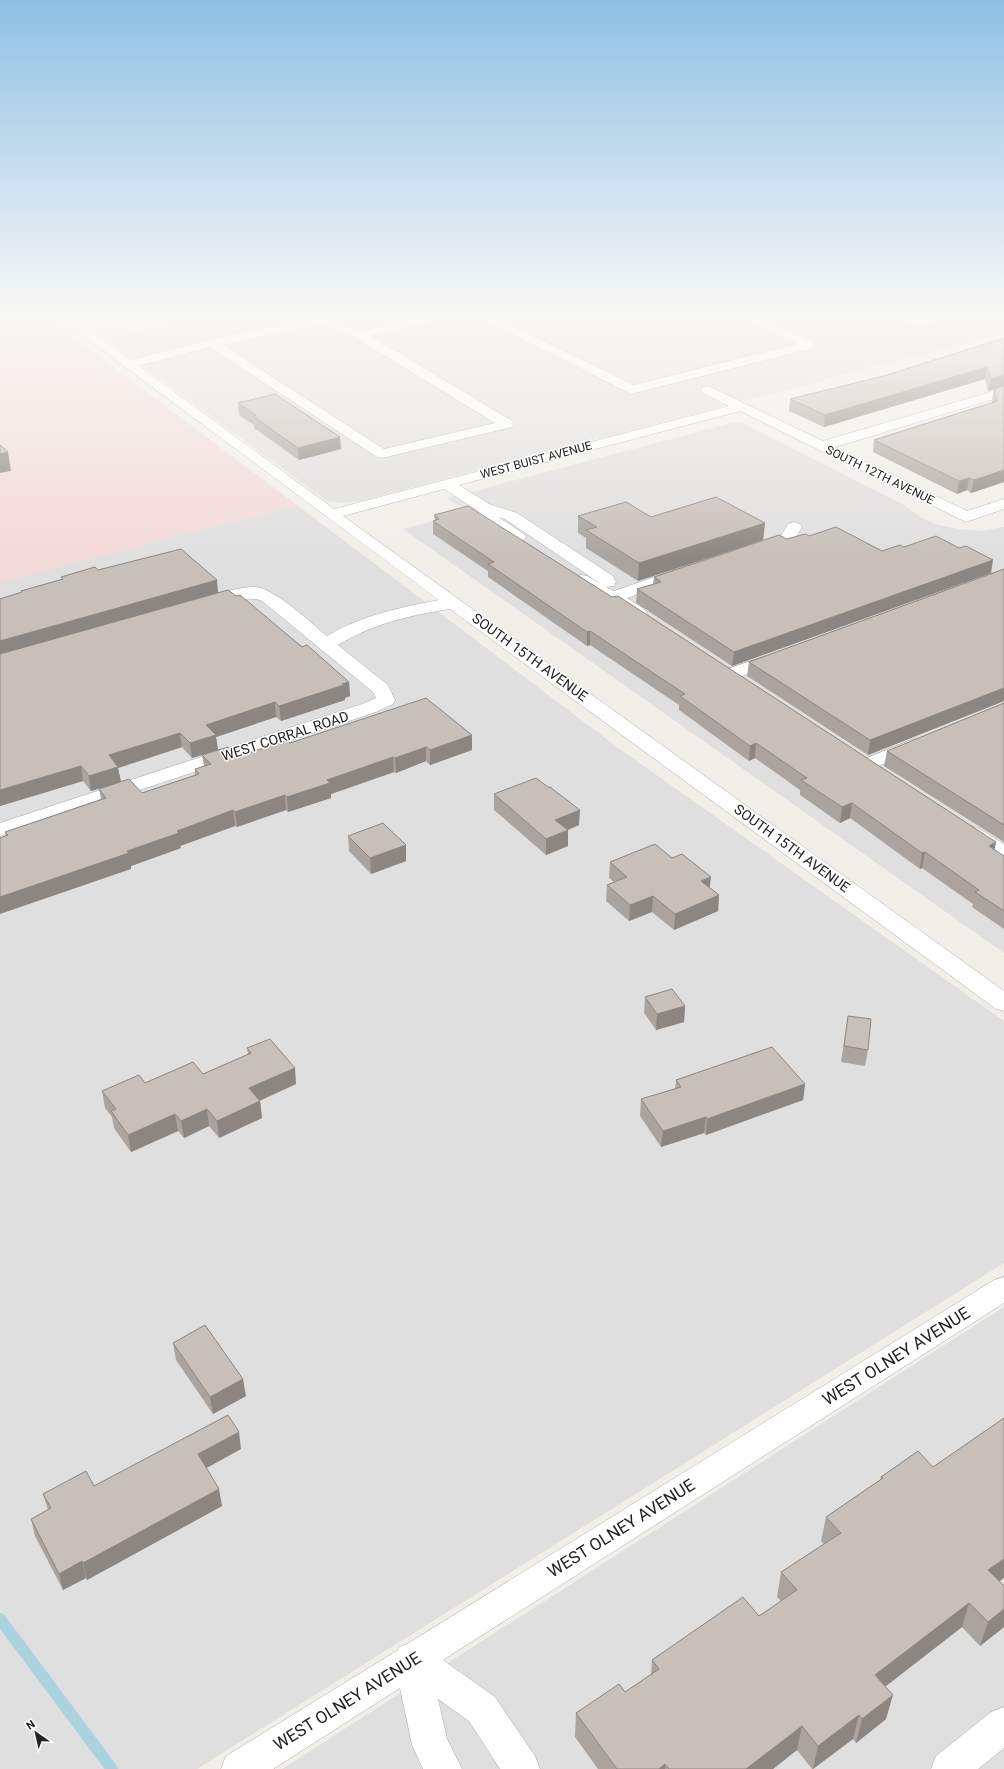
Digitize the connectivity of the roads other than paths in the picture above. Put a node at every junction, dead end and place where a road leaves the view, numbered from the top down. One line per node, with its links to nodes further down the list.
1 (168, 394): 11 (street, SOUTH 15TH AVENUE)
2 (289, 394): 3 (street)
3 (457, 394)
4 (715, 394): 6 (street, SOUTH 12TH AVENUE)
5 (999, 394): 7 (street)
6 (740, 407): 7 (street, SOUTH 12TH AVENUE); 8 (street, WEST BUIST AVENUE)
7 (821, 446): 9 (street, SOUTH 12TH AVENUE)
8 (446, 484): 10 (street); 11 (street, WEST BUIST AVENUE)
9 (1004, 504)
10 (483, 508): 12 (street); 14 (street)
11 (331, 514): 18 (street, SOUTH 15TH AVENUE)
12 (524, 525): 14 (street); 17 (street)
13 (794, 527): 15 (street)
14 (507, 530): 17 (street)
15 (742, 554)
16 (696, 569): 17 (street)
17 (613, 596): 20 (street)
18 (455, 603): 21 (street); 29 (street, SOUTH 15TH AVENUE)
19 (192, 608): 21 (street)
20 (652, 622)
21 (326, 644): 27 (street, WEST CORRAL ROAD)
22 (790, 653): 23 (street)
23 (750, 687)
24 (931, 738): 25 (street)
25 (886, 778)
26 (958, 824): 28 (street)
27 (0, 830)
28 (1004, 853)
29 (1004, 1003)
30 (1004, 1288): 31 (street, WEST OLNEY AVENUE)
31 (411, 1659): 33 (street, WEST OLNEY AVENUE); 34 (street); 35 (street)
32 (1004, 1725): 36 (street)
33 (239, 1769)
34 (444, 1769)
35 (522, 1769)
36 (949, 1769)

